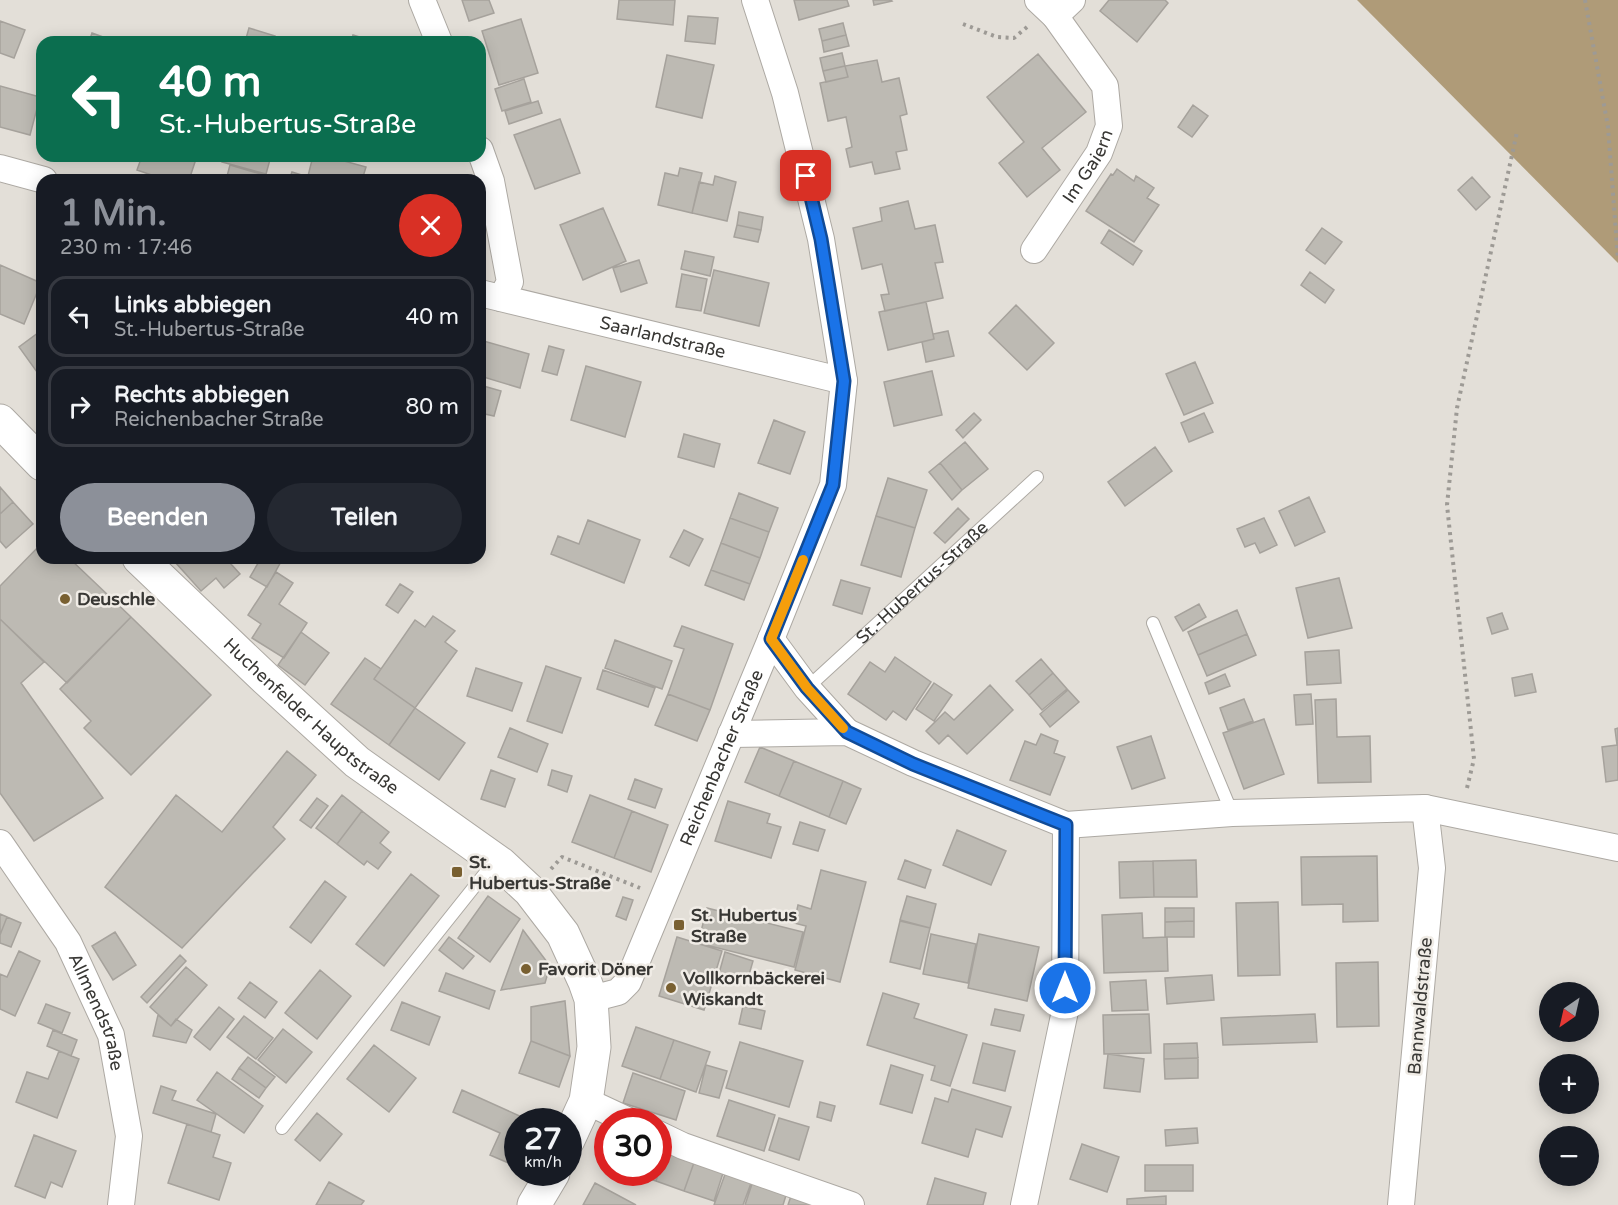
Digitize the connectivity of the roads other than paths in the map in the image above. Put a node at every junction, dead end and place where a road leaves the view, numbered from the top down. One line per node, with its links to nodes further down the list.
1 (422, 0): 4 (street)
2 (755, 0): 10 (street, Reichenbacher Straße)
3 (1053, 6): 8 (street, Im Gaiern)
4 (437, 36)
5 (484, 162): 9 (street)
6 (0, 168): 7 (street)
7 (36, 178)
8 (1034, 250)
9 (490, 296): 10 (street, Saarlandstraße)
10 (844, 381): 16 (street, Reichenbacher Straße)
11 (0, 421): 12 (main road)
12 (36, 458)
13 (1037, 477): 17 (lane, St.-Hubertus-Straße)
14 (145, 564): 25 (main road, Huchenfelder Hauptstraße)
15 (1153, 623): 21 (lane)
16 (771, 639): 17 (street); 19 (street, Reichenbacher Straße)
17 (807, 688): 18 (street)
18 (847, 732): 19 (street); 22 (street)
19 (731, 734): 26 (street, Reichenbacher Straße)
20 (1436, 810): 21 (street); 24 (street); 37 (street, Bannwaldstraße)
21 (1233, 813): 22 (street)
22 (1066, 825): 36 (street)
23 (0, 843): 33 (street, Allmendstraße)
24 (1618, 848)
25 (496, 860): 26 (main road, Huchenfelder Hauptstraße); 30 (lane)
26 (591, 999): 27 (main road, Huchenfelder Hauptstraße)
27 (586, 1101): 28 (street); 29 (main road, Huchenfelder Hauptstraße)
28 (601, 1108)
29 (582, 1110)
30 (282, 1128)
31 (672, 1141): 35 (street)
32 (545, 1186): 34 (main road)
33 (121, 1205)
34 (534, 1205)
35 (851, 1205)
36 (1024, 1205)
37 (1401, 1205)

